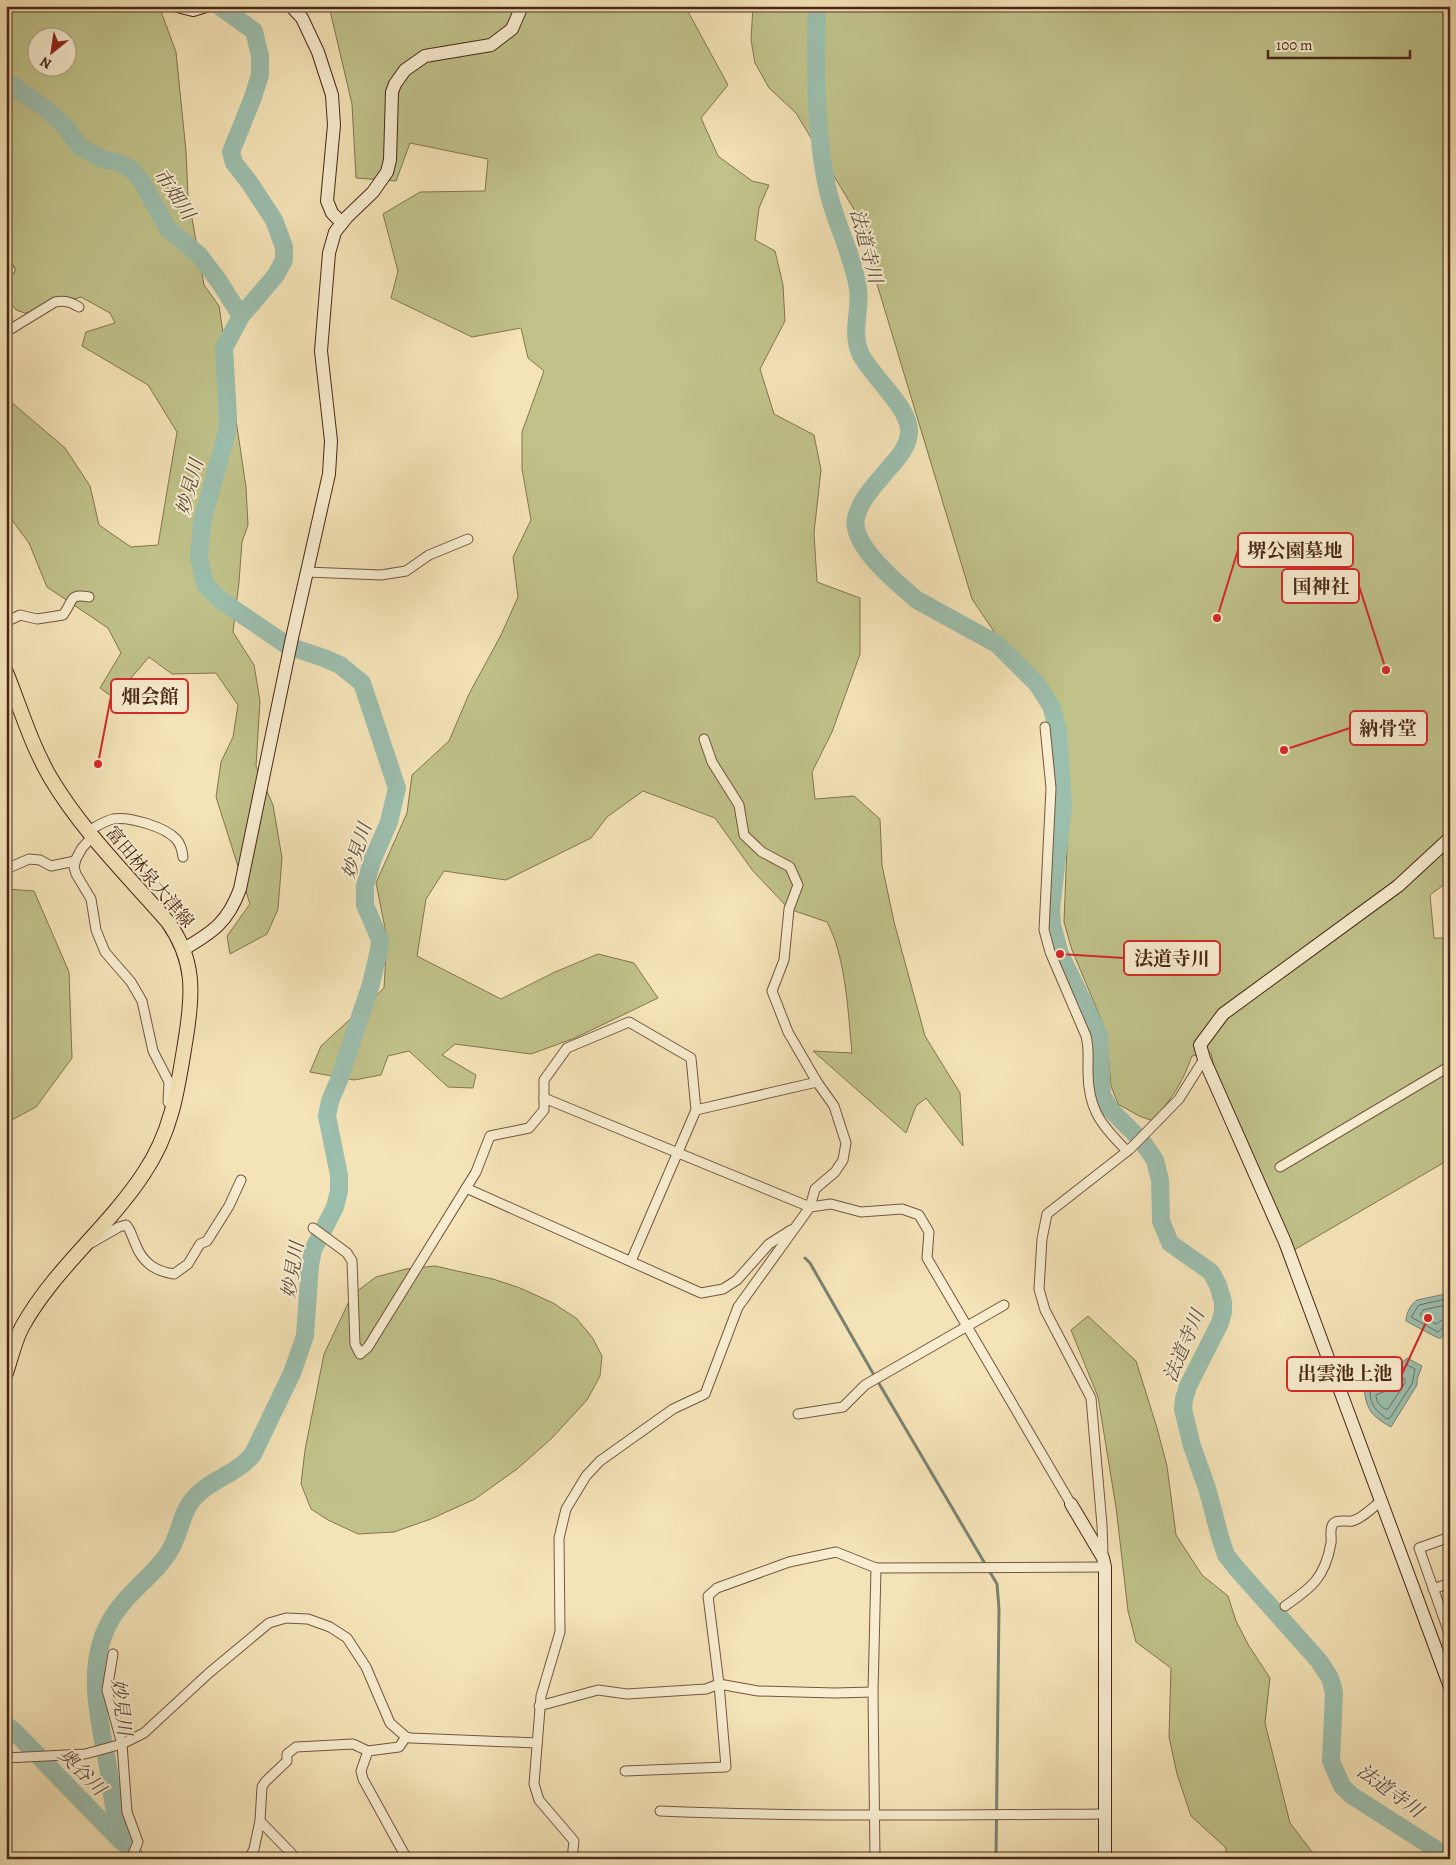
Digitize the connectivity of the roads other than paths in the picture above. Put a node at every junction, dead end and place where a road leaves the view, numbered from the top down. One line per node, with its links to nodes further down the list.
1 (176, 6): 2 (street)
2 (206, 6)
3 (292, 6): 5 (street)
4 (522, 6): 5 (street)
5 (342, 223): 9 (street)
6 (79, 307): 7 (street)
7 (6, 332)
8 (468, 539): 9 (street)
9 (307, 572): 20 (street)
10 (90, 597): 11 (street)
11 (6, 622)
12 (6, 672): 15 (main road, 富田林泉大津線)
13 (1045, 727): 27 (street)
14 (704, 739): 23 (street)
15 (90, 834): 17 (street); 18 (street); 20 (main road, 富田林泉大津線)
16 (1447, 843): 21 (street)
17 (183, 857)
18 (75, 861): 19 (street); 25 (street)
19 (6, 869)
20 (184, 948): 25 (main road, 富田林泉大津線)
21 (1204, 1059): 27 (street); 41 (street)
22 (1450, 1066): 29 (street)
23 (817, 1082): 26 (street); 32 (street)
24 (544, 1098): 26 (street); 28 (street); 31 (street)
25 (173, 1109): 35 (main road, 富田林泉大津線)
26 (696, 1110): 28 (street)
27 (1129, 1150): 44 (street)
28 (678, 1152): 32 (street); 36 (street)
29 (1280, 1167)
30 (241, 1180): 35 (street)
31 (466, 1188): 34 (street); 36 (street)
32 (810, 1207): 33 (street); 38 (street)
33 (796, 1227): 36 (street); 55 (street)
34 (313, 1228)
35 (86, 1245): 39 (main road, 富田林泉大津線)
36 (631, 1262)
37 (1004, 1305): 38 (street)
38 (968, 1326): 40 (street); 42 (street)
39 (6, 1373)
40 (798, 1414)
41 (1381, 1502): 48 (street); 50 (street)
42 (1071, 1504): 44 (street)
43 (1450, 1536): 47 (street)
44 (1104, 1562): 45 (street); 63 (street)
45 (876, 1568): 52 (street); 54 (street)
46 (1450, 1583): 47 (street)
47 (1433, 1589): 49 (street)
48 (1284, 1606)
49 (1449, 1633): 50 (street)
50 (1432, 1638): 53 (street)
51 (113, 1654): 58 (street)
52 (719, 1684): 54 (street); 55 (street); 61 (street)
53 (1450, 1687)
54 (874, 1692): 64 (street)
55 (539, 1706): 57 (street)
56 (406, 1737): 57 (street); 58 (street); 59 (street)
57 (537, 1743): 70 (street)
58 (122, 1744): 60 (street); 66 (street)
59 (368, 1751): 65 (street); 69 (street)
60 (6, 1758)
61 (625, 1771)
62 (660, 1811): 64 (street)
63 (1104, 1814): 64 (street); 72 (street)
64 (875, 1816): 71 (street)
65 (260, 1821): 67 (street); 68 (street)
66 (130, 1859)
67 (249, 1859)
68 (295, 1859)
69 (407, 1859)
70 (572, 1859)
71 (875, 1859)
72 (1105, 1859)

